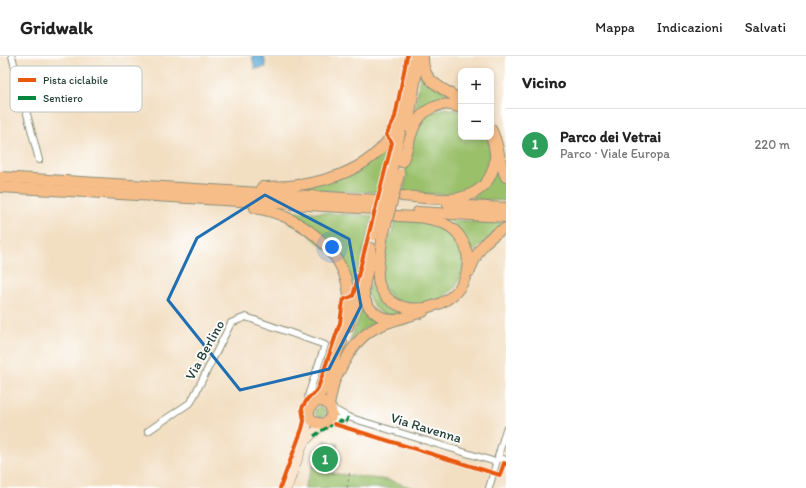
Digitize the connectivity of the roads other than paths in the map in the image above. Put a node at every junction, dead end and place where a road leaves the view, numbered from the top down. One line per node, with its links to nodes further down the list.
1 (12, 56): 5 (street)
2 (412, 56): 6 (main road)
3 (419, 56): 13 (main road)
4 (423, 56): 7 (main road)
5 (14, 66)
6 (406, 91): 14 (main road); 17 (main road)
7 (458, 99)
8 (458, 107): 13 (main road)
9 (26, 112): 12 (street)
10 (494, 135): 16 (main road)
11 (492, 140): 20 (main road)
12 (38, 160)
13 (402, 162): 14 (main road)
14 (395, 174): 24 (main road, bridge)
15 (0, 177): 17 (main road)
16 (506, 177)
17 (152, 186): 19 (main road)
18 (0, 187): 19 (main road)
19 (190, 198): 28 (main road)
20 (399, 206): 21 (main road); 22 (main road); 24 (main road)
21 (506, 208)
22 (506, 217)
23 (506, 228): 27 (main road)
24 (379, 236): 25 (main road); 26 (main road)
25 (370, 248): 26 (main road); 28 (main road)
26 (364, 296): 27 (main road); 29 (main road)
27 (400, 319): 29 (main road)
28 (338, 350): 30 (main road)
29 (335, 380): 31 (main road)
30 (314, 403): 31 (main road); 32 (main road); 36 (street, Via Berlino)
31 (330, 407): 33 (street, Via Ravenna); 34 (main road)
32 (309, 415): 34 (main road); 37 (main road)
33 (348, 416): 34 (street); 38 (street, Via Ravenna)
34 (326, 421): 37 (main road)
35 (506, 429): 38 (street)
36 (148, 431)
37 (304, 442): 40 (main road)
38 (497, 460): 39 (street, Via Ravenna); 41 (street)
39 (506, 460)
40 (287, 488)
41 (489, 488)

